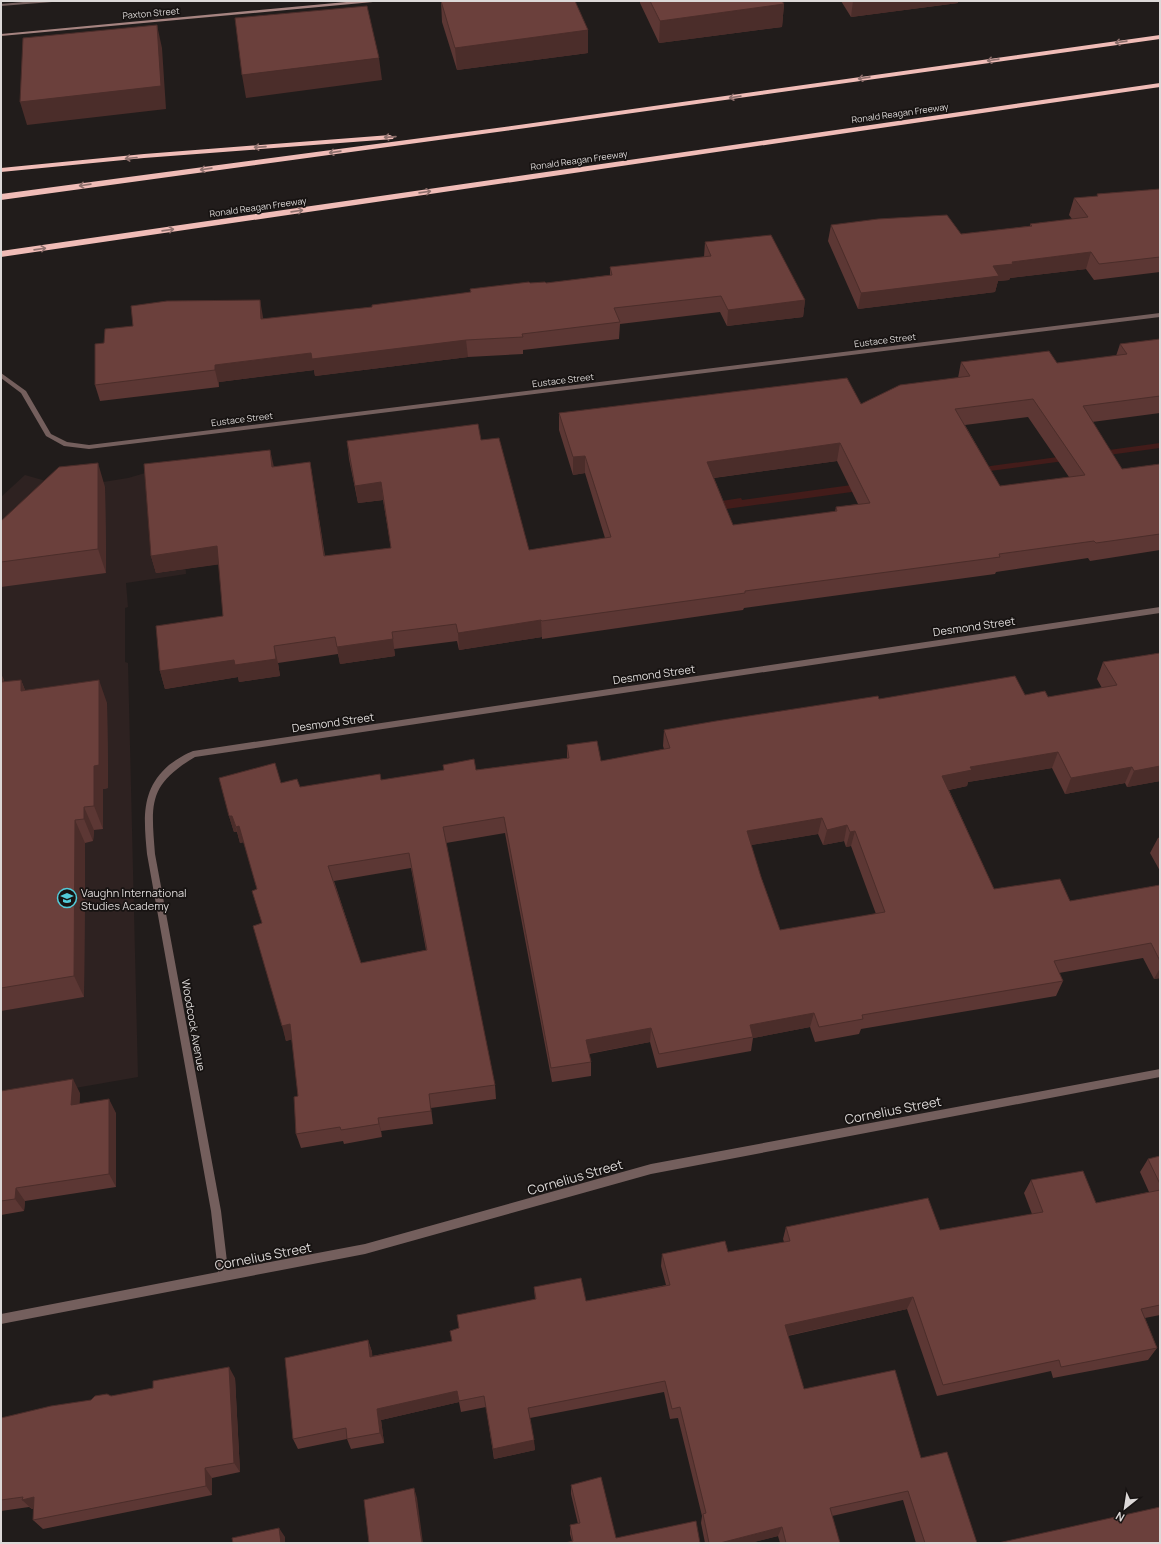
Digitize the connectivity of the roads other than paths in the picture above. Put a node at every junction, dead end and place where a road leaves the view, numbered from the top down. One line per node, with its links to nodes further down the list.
1 (52, 1): 3 (street)
2 (374, 1): 4 (street, Paxton Street)
3 (1, 6)
4 (1, 35)
5 (1160, 37): 7 (highway, one-way to 7)
6 (1160, 85): 10 (highway, Ronald Reagan Freeway, one-way to 6)
7 (526, 126): 8 (highway, one-way to 8); 9 (highway, one-way to 9)
8 (1, 170)
9 (1, 197)
10 (1, 254)
11 (1160, 315): 12 (street, Eustace Street)
12 (1, 375)
13 (1160, 610): 14 (street, Desmond Street)
14 (159, 779): 16 (street, Woodcock Avenue)
15 (1160, 1073): 16 (street, Cornelius Street)
16 (224, 1276): 17 (street, Cornelius Street)
17 (1, 1319)

